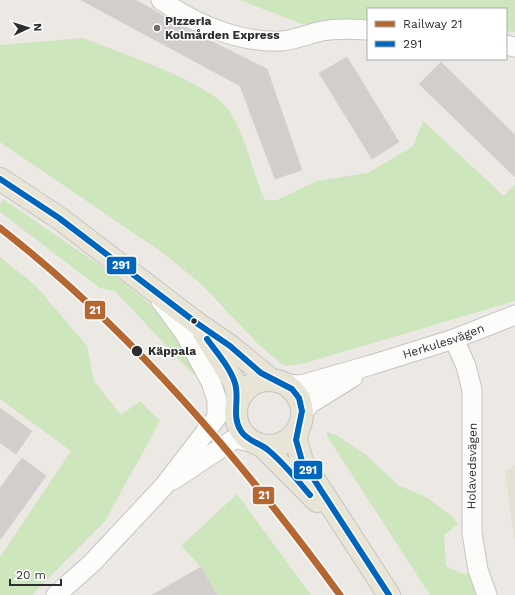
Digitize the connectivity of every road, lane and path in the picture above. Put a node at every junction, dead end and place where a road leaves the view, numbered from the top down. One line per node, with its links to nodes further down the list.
1 (161, 0): 2 (street)
2 (367, 30)
3 (0, 179): 4 (main road)
4 (141, 280): 6 (main road); 11 (street)
5 (515, 315): 7 (street, Herkulesvägen)
6 (198, 324): 9 (main road); 10 (main road)
7 (454, 339): 8 (street, Herkulesvägen); 18 (street, Holavedsvägen)
8 (371, 365): 9 (street, Herkulesvägen); 12 (street, Herkulesvägen)
9 (278, 382): 10 (main road); 12 (main road)
10 (237, 403): 11 (street); 13 (main road)
11 (217, 417): 14 (street)
12 (300, 421): 13 (main road); 15 (main road)
13 (258, 445): 14 (street); 15 (main road)
14 (164, 486): 16 (street)
15 (349, 535): 17 (main road)
16 (56, 595)
17 (389, 595)
18 (487, 595)

